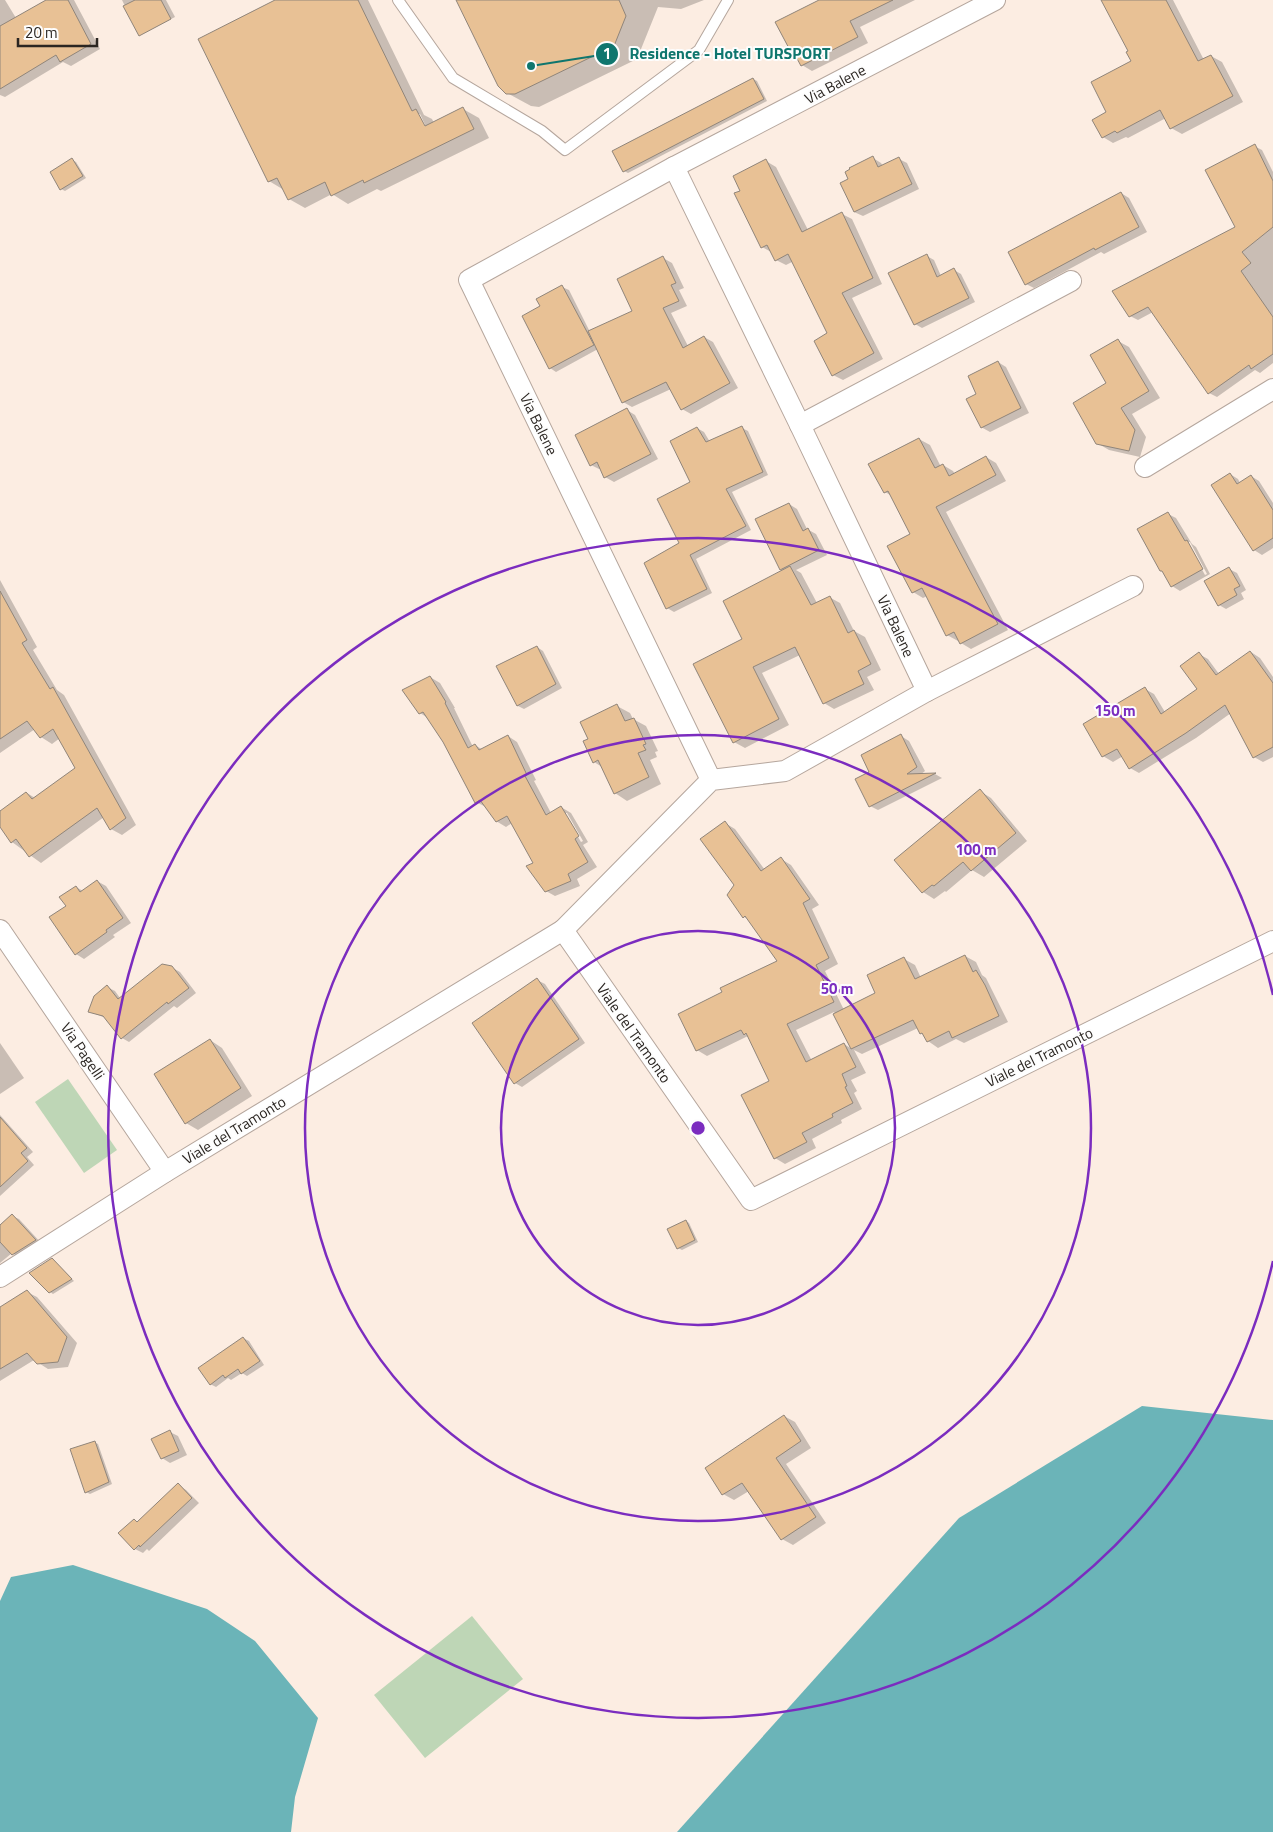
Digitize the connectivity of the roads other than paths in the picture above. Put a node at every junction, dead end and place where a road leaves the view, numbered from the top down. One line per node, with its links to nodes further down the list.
1 (398, 0): 2 (lane)
2 (728, 0)
3 (995, 0): 4 (street, Via Balene)
4 (674, 167): 7 (street, Via Balene); 11 (street, Via Balene)
5 (1070, 282): 7 (street)
6 (1273, 389): 8 (street)
7 (800, 425): 10 (street, Via Balene)
8 (1145, 468)
9 (1133, 586): 10 (street)
10 (927, 692): 11 (street)
11 (711, 780): 13 (street)
12 (0, 930): 15 (street, Via Pagelli)
13 (562, 930): 14 (street, Viale del Tramonto); 15 (street, Viale del Tramonto)
14 (1273, 941)
15 (165, 1172): 16 (street, Viale del Tramonto)
16 (0, 1277)

